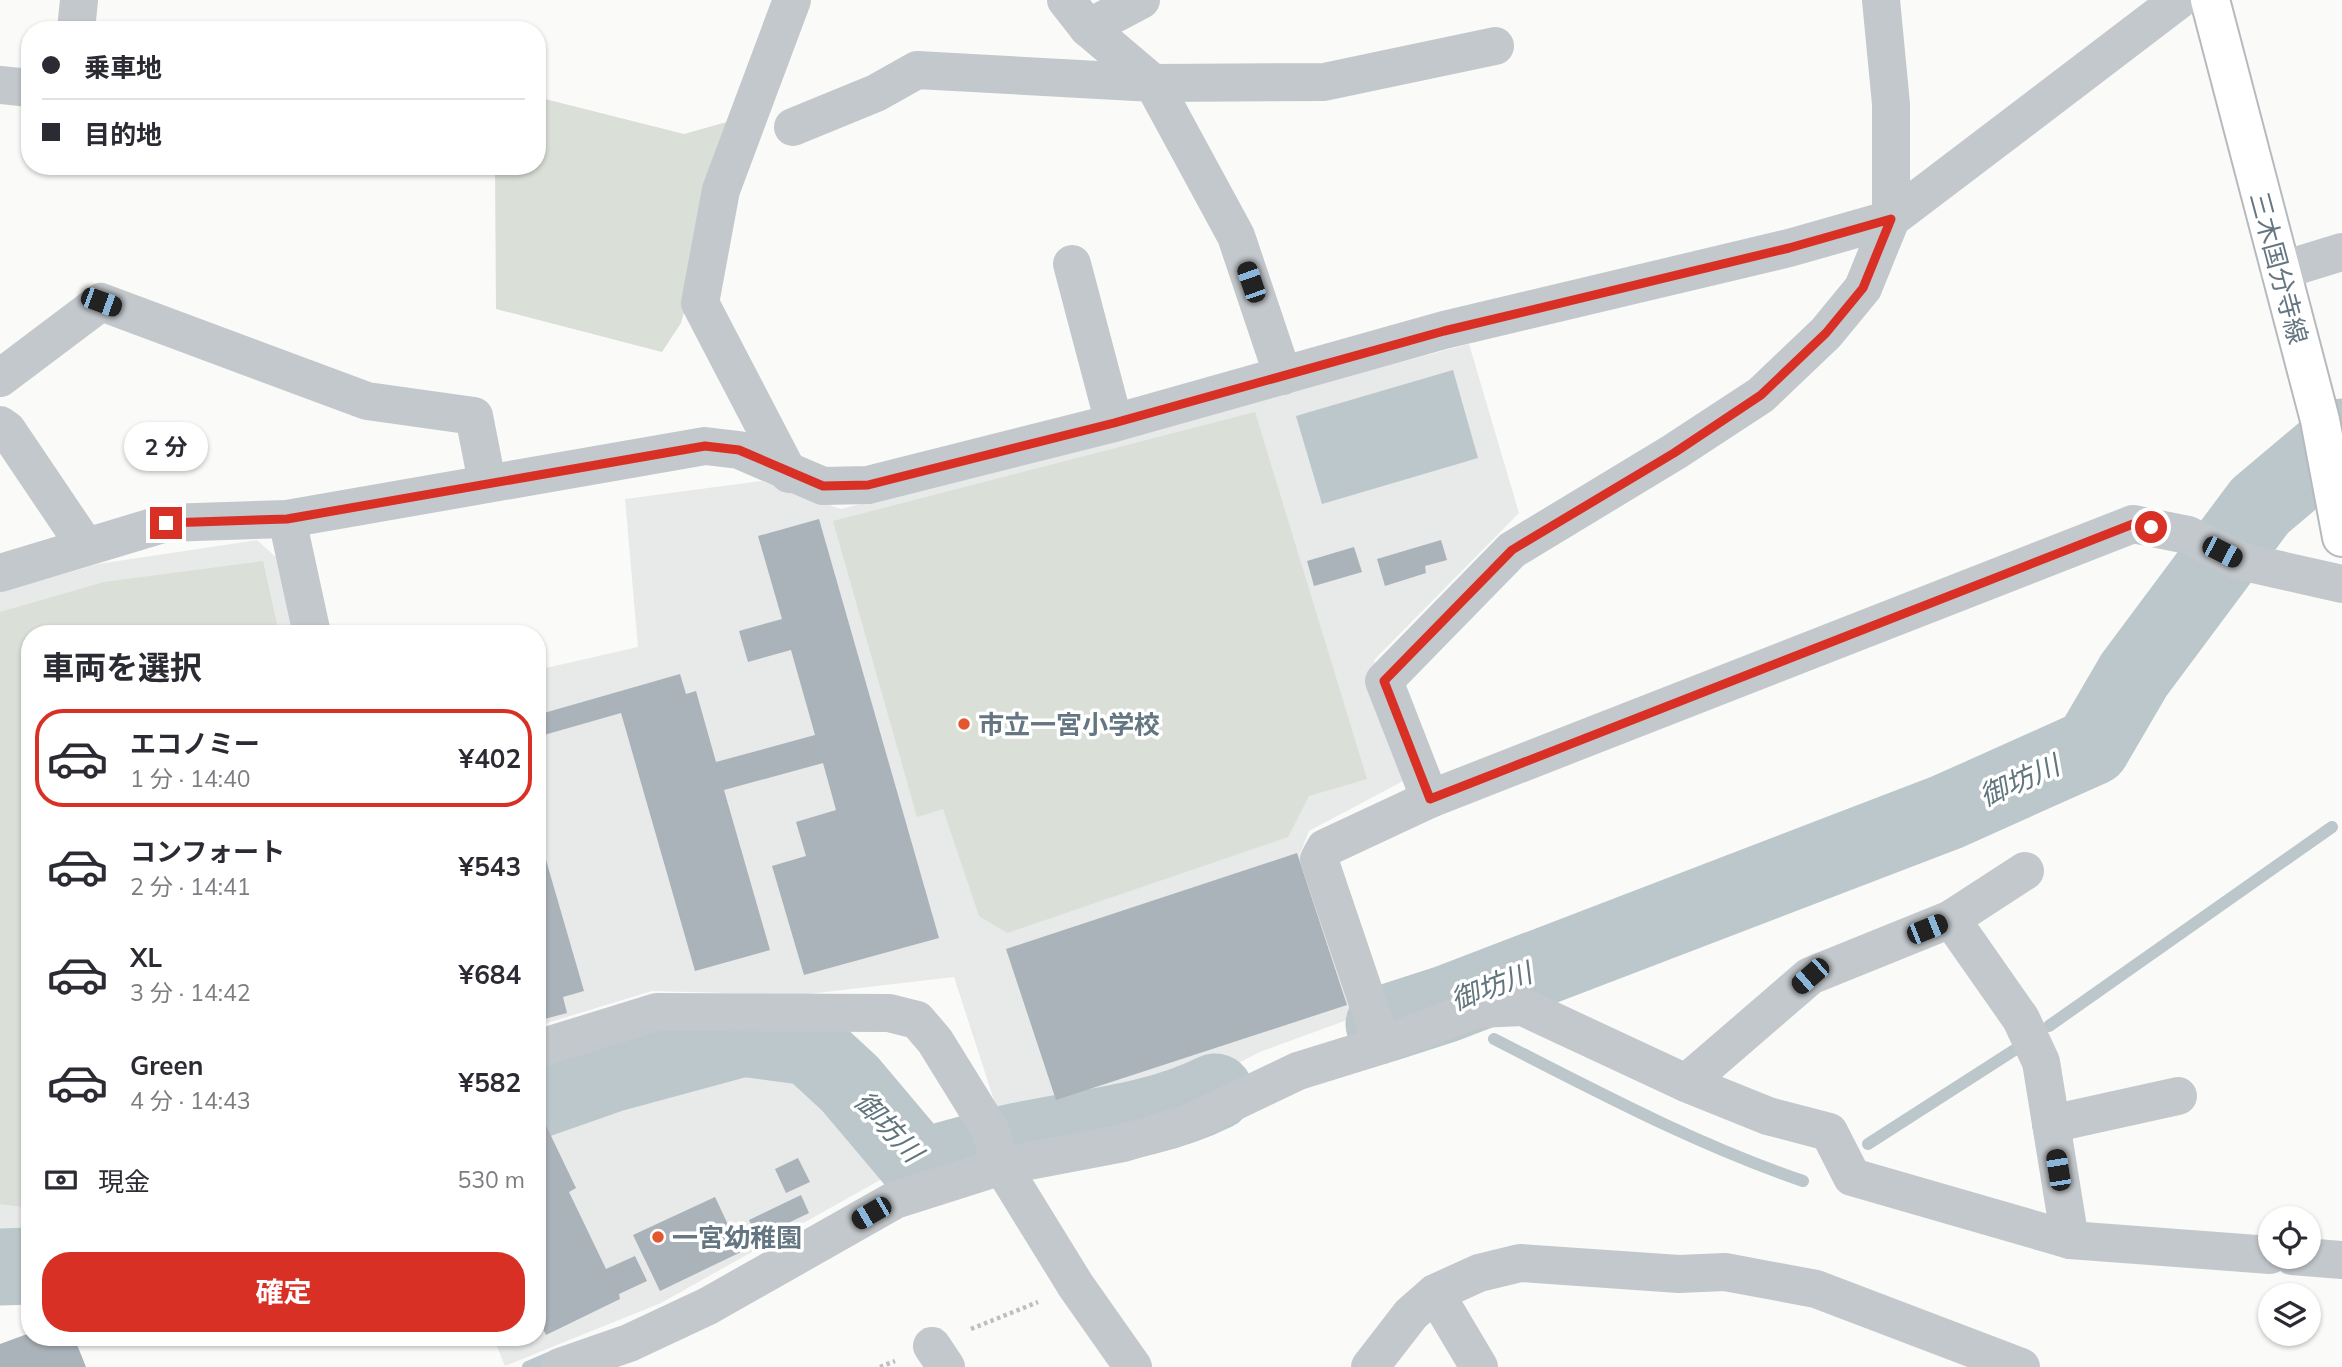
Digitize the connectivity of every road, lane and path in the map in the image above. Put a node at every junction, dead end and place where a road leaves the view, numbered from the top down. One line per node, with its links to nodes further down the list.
1 (79, 0): 8 (street)
2 (792, 0): 22 (street)
3 (1141, 0): 7 (street)
4 (1881, 0): 14 (street)
5 (2179, 0): 14 (street)
6 (2210, 0): 17 (main road, 三木国分寺線)
7 (1077, 14): 10 (street)
8 (77, 21)
9 (1495, 46): 10 (street)
10 (1153, 83): 13 (street); 18 (street)
11 (0, 85): 12 (street)
12 (21, 87)
13 (793, 127)
14 (1891, 219): 18 (street); 30 (street)
15 (2342, 252): 17 (street)
16 (1072, 264): 20 (street)
17 (2280, 271): 25 (main road, 三木国分寺線)
18 (1283, 376): 20 (street)
19 (0, 378): 23 (street)
20 (1114, 423): 22 (street)
21 (0, 425): 26 (street)
22 (789, 474): 23 (street)
23 (487, 482): 24 (street)
24 (287, 519): 26 (street); 29 (street)
25 (2341, 529)
26 (86, 547): 27 (street)
27 (0, 573)
28 (2342, 584): 30 (street)
29 (310, 625)
30 (1430, 799): 33 (street)
31 (2025, 871): 32 (street)
32 (1951, 919): 35 (street); 37 (street)
33 (1377, 1033): 35 (street); 38 (street)
34 (546, 1046): 38 (street)
35 (1686, 1083): 39 (street)
36 (2178, 1096): 37 (street)
37 (2051, 1124): 39 (street)
38 (997, 1152): 43 (street); 46 (street)
39 (2070, 1240): 40 (street)
40 (2258, 1254)
41 (2321, 1258): 42 (street)
42 (2342, 1260)
43 (1076, 1286): 45 (path); 48 (street)
44 (1435, 1293): 49 (street); 50 (street); 51 (street)
45 (939, 1356): 47 (path)
46 (560, 1367)
47 (880, 1367)
48 (1133, 1367)
49 (1370, 1367)
50 (1479, 1367)
51 (2021, 1367)

